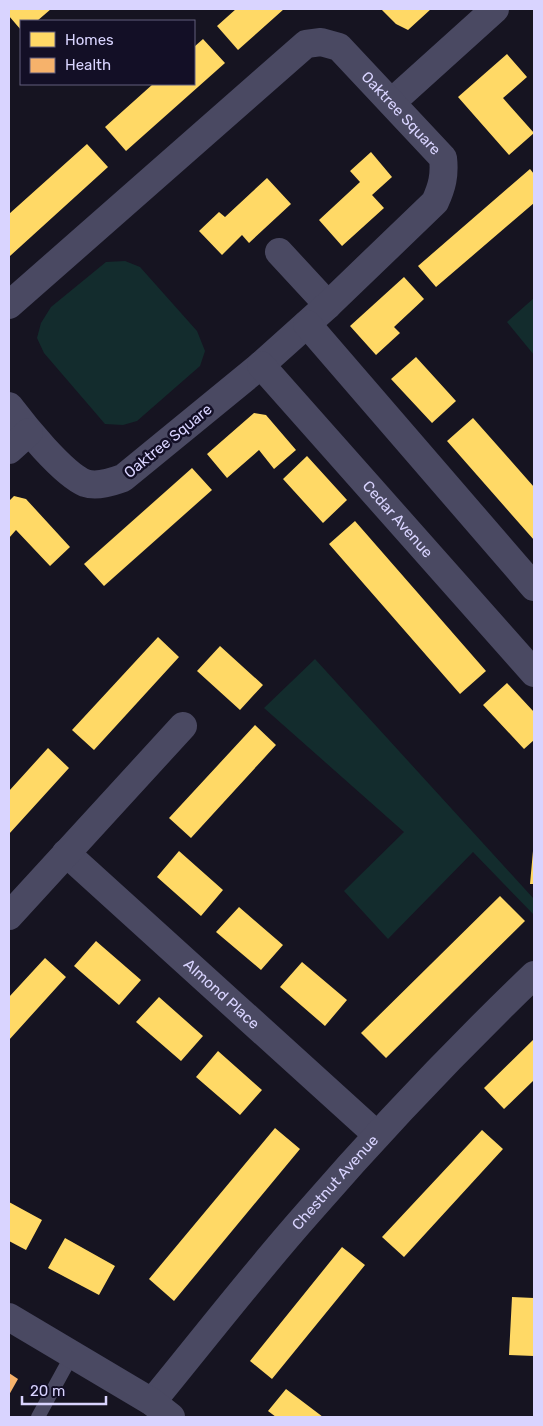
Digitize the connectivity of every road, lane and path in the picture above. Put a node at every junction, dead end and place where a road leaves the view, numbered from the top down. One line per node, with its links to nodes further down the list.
1 (495, 9): 2 (street)
2 (392, 102): 4 (street, Oaktree Square); 5 (street, Oaktree Square)
3 (279, 252): 5 (street)
4 (9, 305)
5 (328, 306): 6 (street, Oaktree Square)
6 (307, 324): 7 (street, Oaktree Square); 10 (street)
7 (261, 365): 9 (street, Oaktree Square); 11 (street, Cedar Avenue)
8 (9, 406): 9 (street, Oaktree Square)
9 (19, 441)
10 (534, 587)
11 (534, 673)
12 (183, 726): 13 (street)
13 (66, 853): 14 (street); 16 (street, Almond Place)
14 (9, 916)
15 (534, 975): 16 (street, Chestnut Avenue)
16 (377, 1135): 19 (street, Chestnut Avenue)
17 (9, 1317): 18 (street)
18 (72, 1355): 19 (street); 20 (lane)
19 (161, 1410)
20 (38, 1417)

